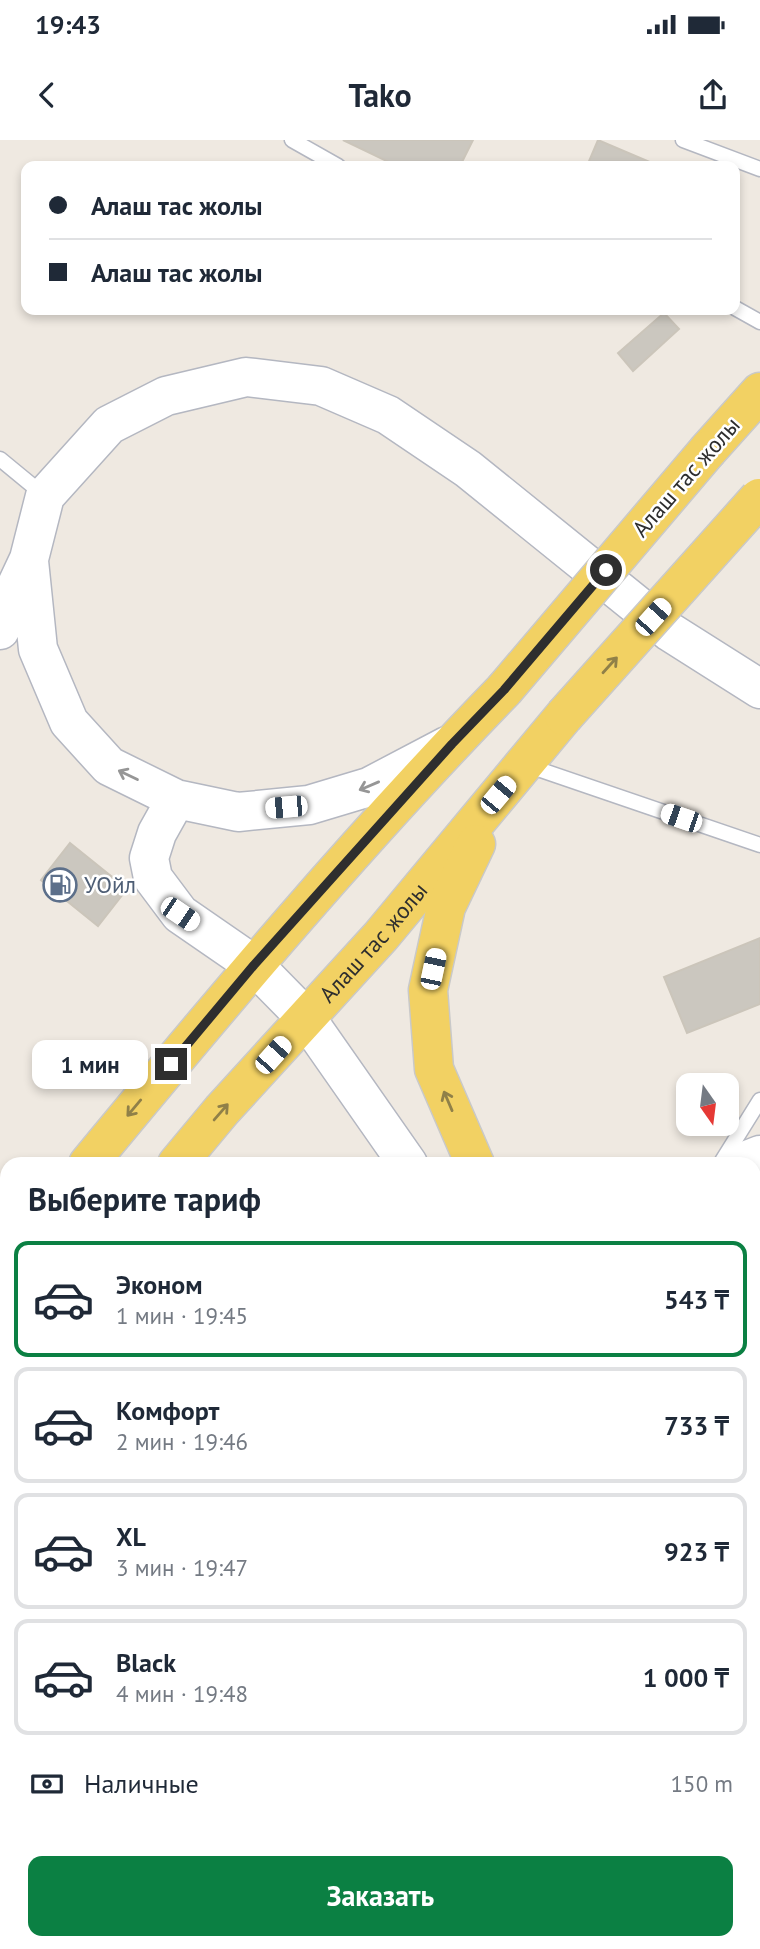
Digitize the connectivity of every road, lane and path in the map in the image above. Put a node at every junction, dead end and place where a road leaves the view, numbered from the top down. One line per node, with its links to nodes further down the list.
1 (292, 140): 3 (lane)
2 (683, 140): 4 (lane)
3 (329, 161)
4 (739, 161)
5 (740, 161): 6 (lane)
6 (760, 169)
7 (740, 312): 8 (lane)
8 (760, 322)
9 (760, 392): 16 (main road, Алаш тас жолы, bridge)
10 (0, 459): 11 (lane)
11 (45, 496): 13 (main road); 15 (main road)
12 (760, 497): 17 (main road, Алаш тас жолы, one-way to 12, bridge)
13 (29, 559): 14 (main road); 19 (main road, one-way to 13)
14 (0, 630)
15 (760, 688)
16 (452, 744): 19 (main road, one-way to 19); 21 (main road, Алаш тас жолы)
17 (524, 765): 18 (main road, Алаш тас жолы); 20 (lane)
18 (498, 795): 22 (main road, Алаш тас жолы); 27 (main road, one-way to 18)
19 (176, 799): 21 (main road)
20 (760, 845)
21 (254, 965): 22 (main road); 24 (main road, Алаш тас жолы, one-way to 24)
22 (306, 1018): 25 (main road, Алаш тас жолы, one-way to 22); 26 (main road)
23 (760, 1100): 28 (lane)
24 (94, 1157)
25 (183, 1157)
26 (403, 1157)
27 (472, 1157)
28 (724, 1157)

